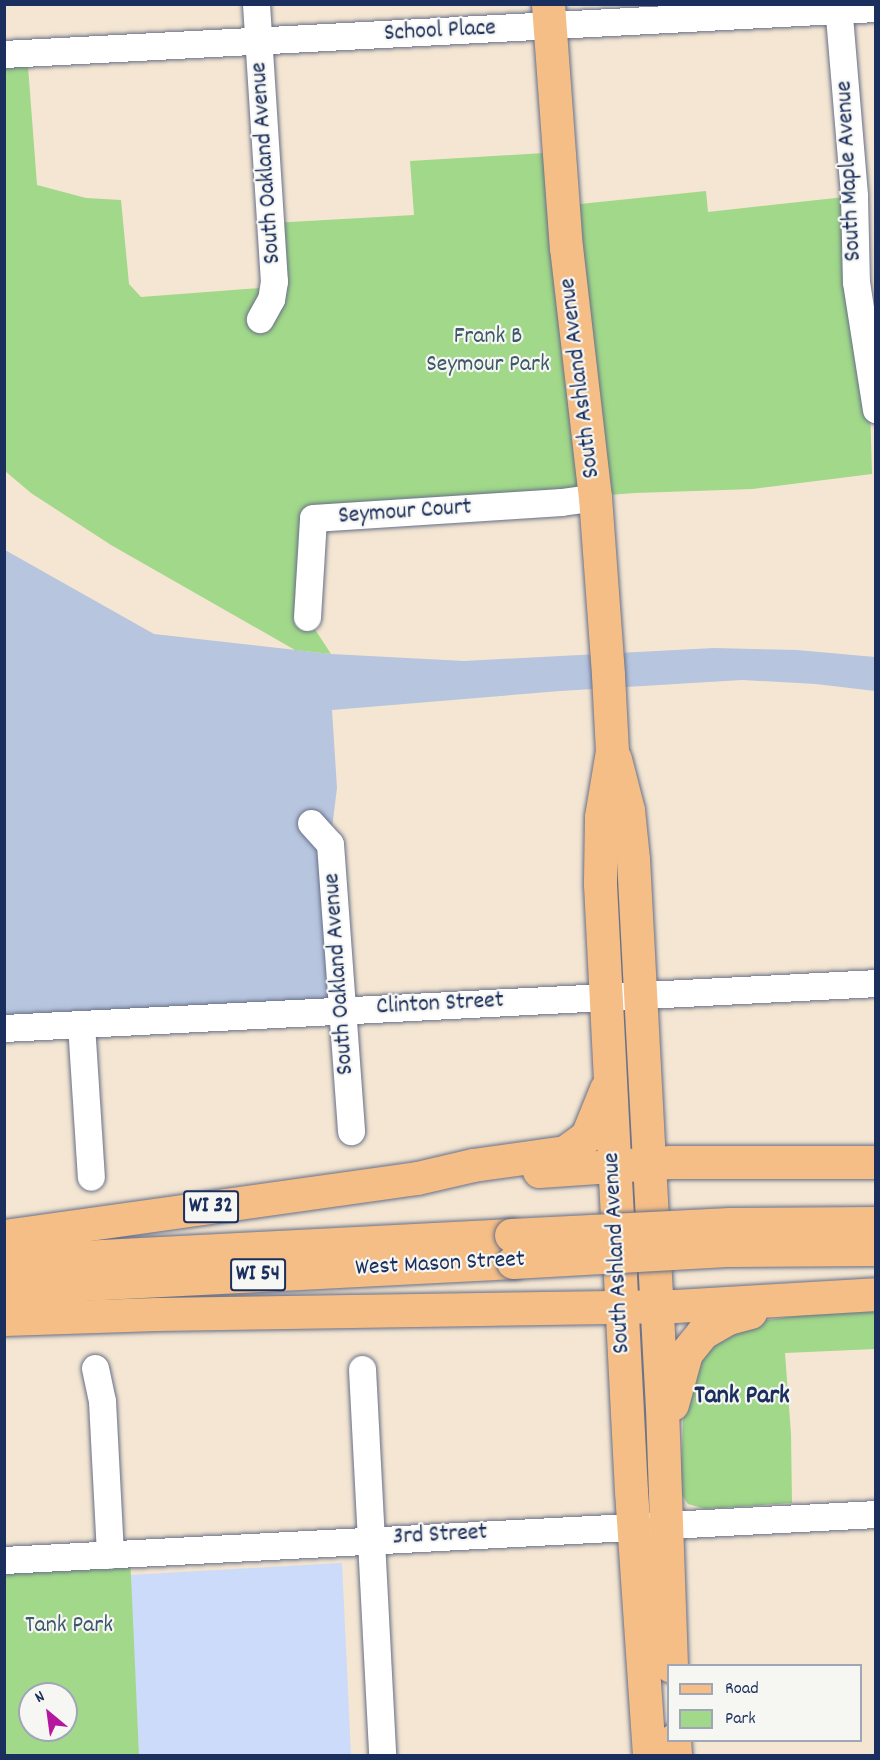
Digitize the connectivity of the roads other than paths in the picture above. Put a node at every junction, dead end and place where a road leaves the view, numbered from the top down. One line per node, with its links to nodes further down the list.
1 (256, 4): 5 (street, South Oakland Avenue)
2 (838, 7): 3 (street, School Place); 4 (street, School Place); 8 (street, South Maple Avenue)
3 (876, 8)
4 (549, 15): 5 (street, School Place); 9 (main road, South Ashland Avenue)
5 (259, 41): 6 (street, School Place); 7 (street, South Oakland Avenue)
6 (4, 54)
7 (260, 319)
8 (876, 409)
9 (595, 497): 10 (street, Seymour Court); 11 (main road, South Ashland Avenue)
10 (307, 617)
11 (612, 751): 14 (main road, South Ashland Avenue); 15 (main road, South Ashland Avenue)
12 (311, 823): 16 (street, South Oakland Avenue)
13 (876, 983): 14 (street, Clinton Street)
14 (641, 995): 15 (street, Clinton Street); 22 (main road, South Ashland Avenue)
15 (605, 996): 16 (street, Clinton Street); 19 (main road, South Ashland Avenue)
16 (344, 1011): 17 (street, Clinton Street); 20 (street, South Oakland Avenue)
17 (81, 1024): 18 (street, Clinton Street); 24 (street)
18 (4, 1028)
19 (609, 1082): 23 (main road, South Ashland Avenue); 25 (main road)
20 (351, 1131)
21 (876, 1162): 22 (main road)
22 (650, 1163): 23 (main road); 35 (main road, South Ashland Avenue)
23 (613, 1165): 25 (main road, WI 32); 34 (main road, South Ashland Avenue)
24 (91, 1177)
25 (417, 1178): 27 (main road, WI 32)
26 (876, 1222): 28 (main road, West Mason Street / WI 54, bridge)
27 (4, 1236)
28 (512, 1248): 29 (main road, West Mason Street / WI 54, bridge); 30 (main road, West Mason Street / WI 54); 31 (main road, West Mason Street / WI 54)
29 (876, 1249)
30 (4, 1261)
31 (4, 1288)
32 (876, 1294): 33 (main road)
33 (792, 1300): 35 (main road); 39 (main road)
34 (622, 1307): 35 (main road); 36 (main road); 42 (main road, South Ashland Avenue)
35 (656, 1307): 39 (main road, South Ashland Avenue)
36 (4, 1319)
37 (95, 1368): 44 (street)
38 (362, 1369): 43 (street)
39 (663, 1439): 41 (main road, South Ashland Avenue)
40 (876, 1514): 41 (street, 3rd Street)
41 (666, 1524): 42 (street, 3rd Street); 46 (main road, South Ashland Avenue)
42 (634, 1526): 43 (street, 3rd Street); 48 (main road, South Ashland Avenue)
43 (372, 1540): 44 (street, 3rd Street); 47 (street)
44 (110, 1555): 45 (street, 3rd Street)
45 (4, 1560)
46 (671, 1664)
47 (382, 1755)
48 (649, 1755)

